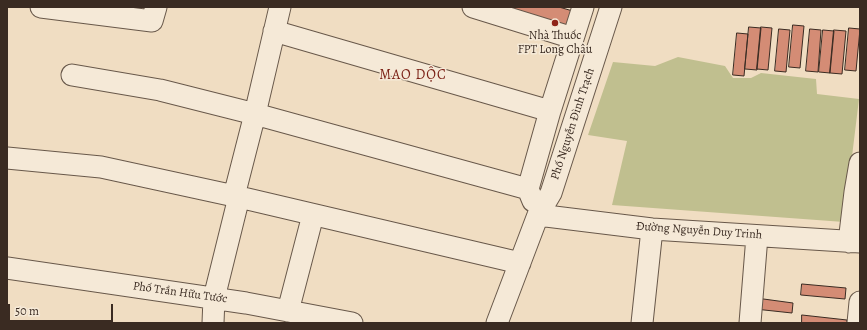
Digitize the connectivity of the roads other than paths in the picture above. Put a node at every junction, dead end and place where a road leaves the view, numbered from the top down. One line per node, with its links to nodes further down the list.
1 (42, 7): 2 (street)
2 (156, 7)
3 (280, 7): 7 (street)
4 (473, 7): 8 (street)
5 (583, 7): 8 (street, Phố Nguyễn Đình Trạch)
6 (611, 7): 17 (street, Phố Nguyễn Đình Trạch)
7 (274, 31): 10 (street); 11 (street)
8 (573, 38): 10 (street, Phố Nguyễn Đình Trạch)
9 (72, 75): 11 (street)
10 (550, 111): 14 (street, Phố Nguyễn Đình Trạch)
11 (255, 114): 14 (street); 15 (street)
12 (7, 158): 15 (street)
13 (860, 162): 20 (street)
14 (528, 189): 17 (street)
15 (236, 196): 16 (street); 23 (street)
16 (314, 215): 21 (street); 25 (street)
17 (538, 215): 18 (street, Đường Nguyễn Duy Trinh); 21 (street, Phố Nguyễn Đình Trạch)
18 (652, 229): 19 (street, Đường Nguyễn Duy Trinh); 29 (street)
19 (757, 236): 20 (street, Đường Nguyễn Duy Trinh); 30 (street)
20 (854, 242)
21 (520, 263): 28 (street, Phố Nguyễn Đình Trạch)
22 (7, 268): 23 (street, Phố Trần Hữu Tước)
23 (214, 298): 25 (street, Phố Trần Hữu Tước); 26 (street)
24 (860, 302): 31 (street)
25 (288, 311): 27 (street, Phố Trần Hữu Tước)
26 (213, 323)
27 (352, 323)
28 (497, 323)
29 (642, 323)
30 (750, 323)
31 (858, 323)

